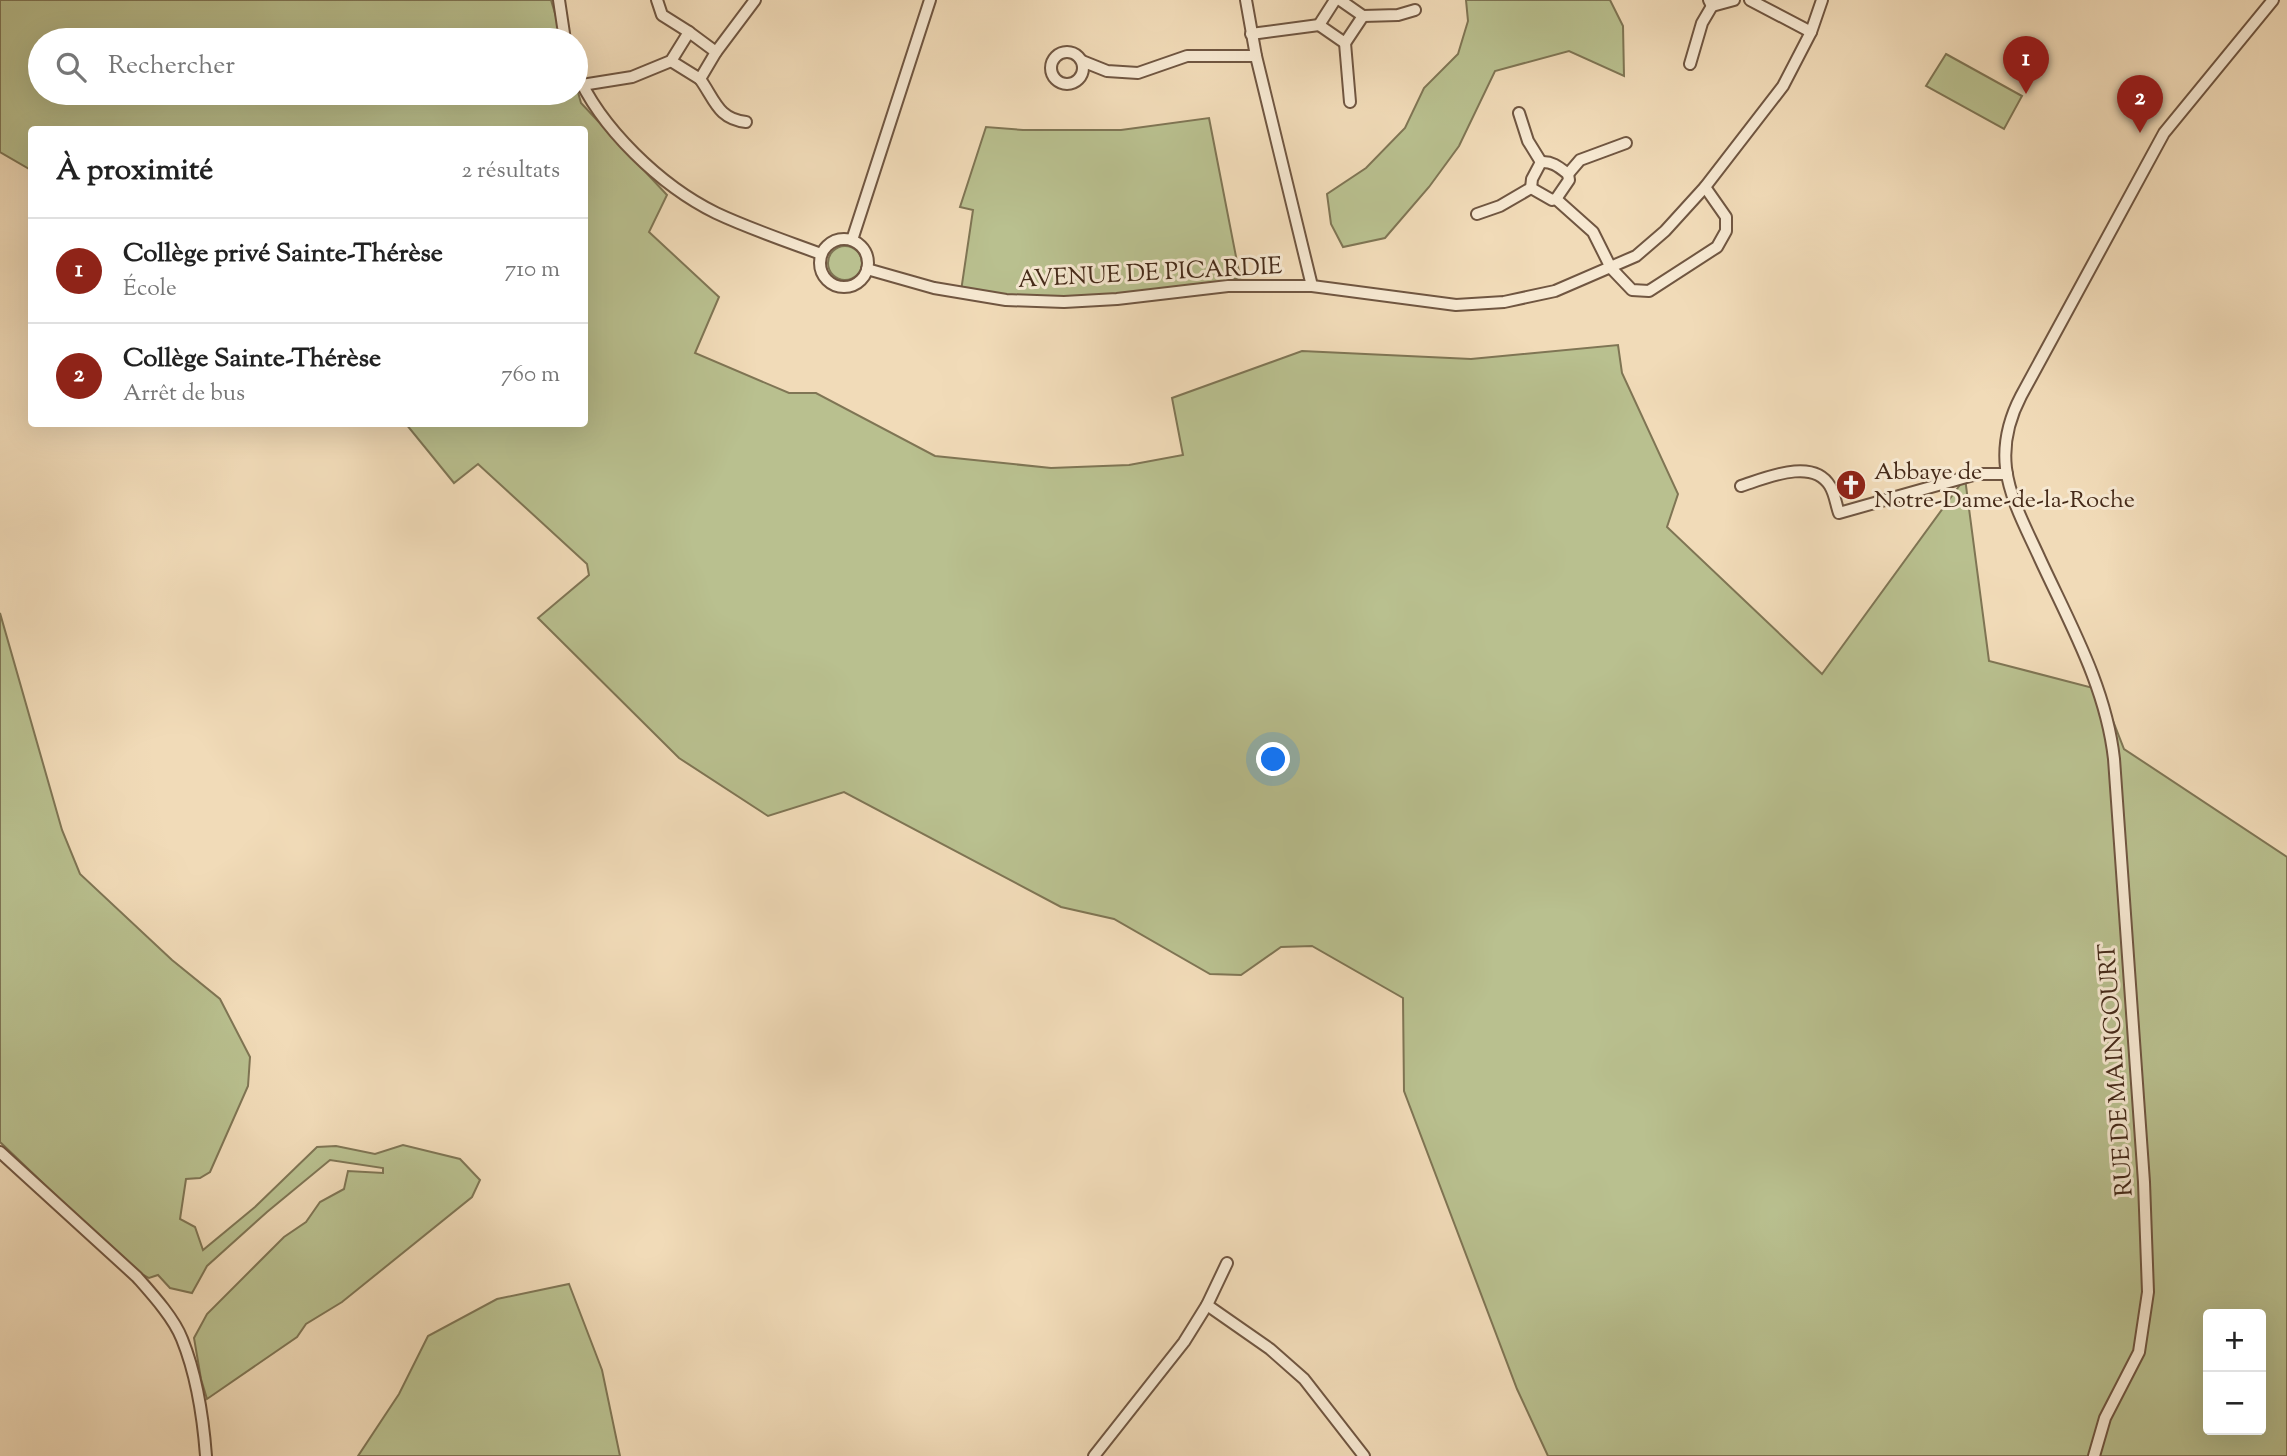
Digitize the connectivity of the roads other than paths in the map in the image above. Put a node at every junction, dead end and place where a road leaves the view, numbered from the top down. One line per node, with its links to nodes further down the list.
1 (559, 0): 15 (street)
2 (657, 0): 16 (street)
3 (755, 0): 20 (street)
4 (930, 0): 38 (street)
5 (1246, 0): 18 (street)
6 (1337, 0): 13 (street); 14 (street)
7 (1734, 0): 11 (street)
8 (1750, 0): 17 (street)
9 (1822, 0): 17 (street, AVENUE DE PICARDIE)
10 (2273, 0): 43 (street, RUE DE MAINCOURT)
11 (1710, 3): 24 (street)
12 (1415, 10): 13 (street)
13 (1363, 16): 19 (street)
14 (1319, 25): 18 (street); 19 (street)
15 (563, 28)
16 (689, 32): 20 (street); 22 (street)
17 (1811, 32): 34 (street, AVENUE DE PICARDIE)
18 (1251, 34): 21 (street)
19 (1345, 43): 28 (street)
20 (716, 52): 25 (street)
21 (1256, 56): 23 (street); 42 (street)
22 (671, 61): 25 (street); 26 (street)
23 (1082, 61)
24 (1690, 64)
25 (699, 79): 30 (street)
26 (588, 84)
27 (588, 96): 39 (street)
28 (1350, 102)
29 (1520, 113): 32 (street)
30 (746, 122)
31 (1626, 143): 33 (street)
32 (1541, 162): 33 (street); 35 (street)
33 (1568, 174): 36 (street)
34 (1705, 187): 40 (street, AVENUE DE PICARDIE); 40 (street)
35 (1531, 188): 36 (street); 37 (street)
36 (1556, 199): 40 (street)
37 (1476, 214)
38 (852, 240): 39 (street); 41 (street)
39 (821, 254): 41 (street)
40 (1611, 268): 42 (street, AVENUE DE PICARDIE)
41 (867, 269): 42 (street, AVENUE DE PICARDIE)
42 (1312, 286)
43 (2007, 474): 44 (street); 51 (street, RUE DE MAINCOURT)
44 (1741, 486)
45 (0, 1152): 48 (street)
46 (1227, 1263): 47 (street)
47 (1207, 1305): 49 (street); 50 (street)
48 (206, 1456)
49 (1094, 1456)
50 (1364, 1456)
51 (2094, 1456)

